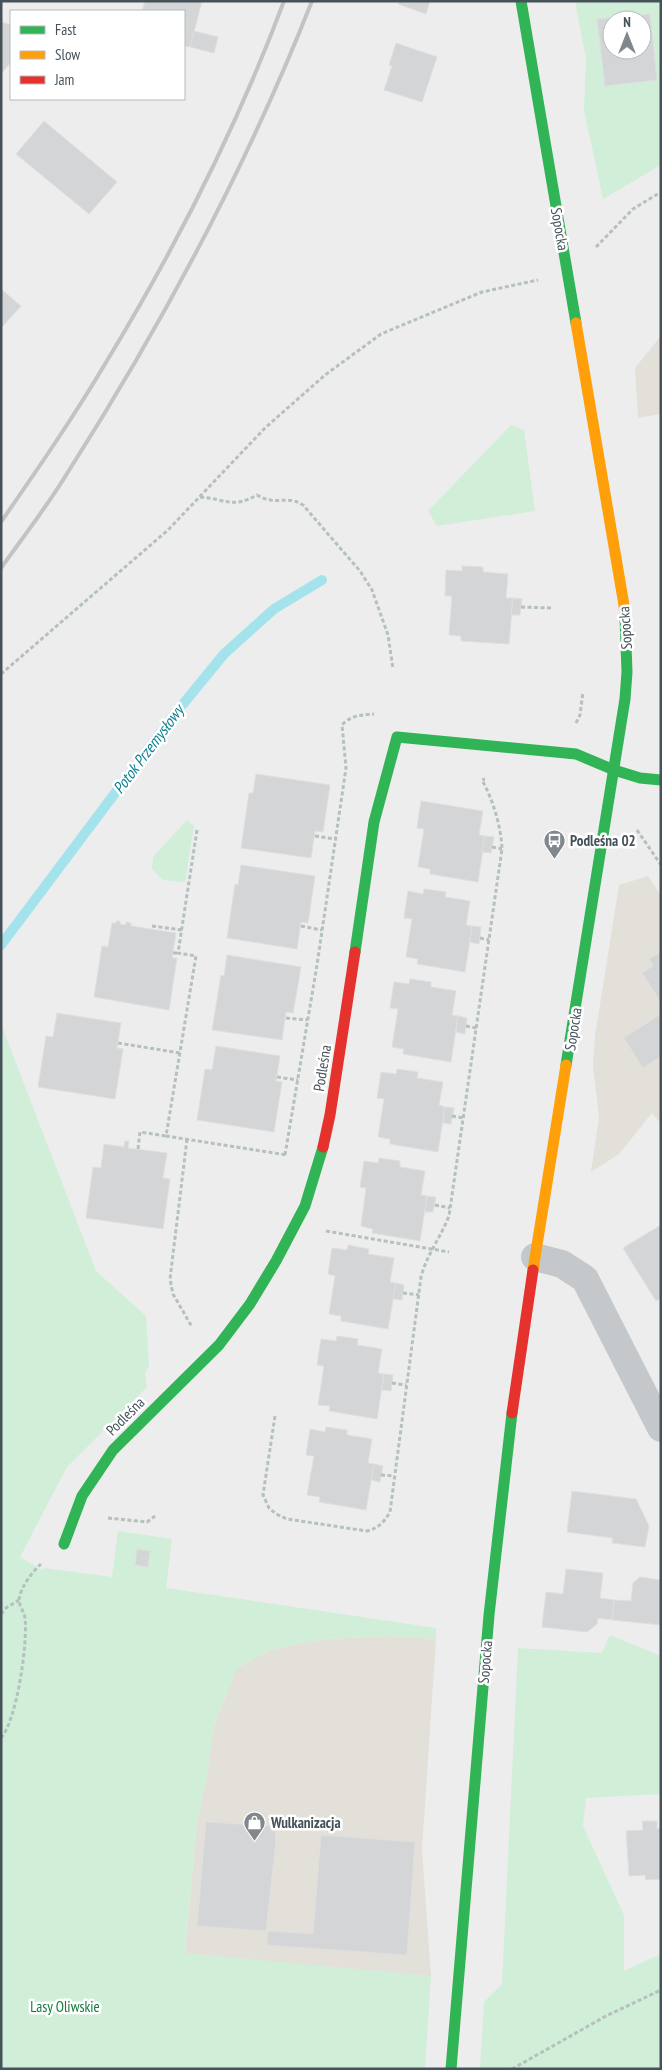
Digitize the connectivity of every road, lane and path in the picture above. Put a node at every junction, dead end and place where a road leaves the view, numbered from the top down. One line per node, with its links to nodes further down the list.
1 (521, 1): 4 (main road, Sopocka)
2 (661, 192): 3 (path)
3 (596, 248)
4 (568, 273): 5 (path); 10 (main road, Sopocka)
5 (199, 497): 8 (path); 9 (path)
6 (521, 607): 7 (path)
7 (552, 608)
8 (393, 669)
9 (1, 674)
10 (614, 770): 12 (main road); 43 (main road, Podleśna); 49 (main road, Sopocka)
11 (487, 778): 19 (path)
12 (661, 780)
13 (634, 825): 20 (path)
14 (197, 830): 23 (path)
15 (315, 836): 16 (path)
16 (335, 839)
17 (334, 844): 24 (path)
18 (492, 847): 19 (path)
19 (502, 849): 26 (path)
20 (661, 864)
21 (152, 926): 23 (path)
22 (301, 926): 24 (path)
23 (182, 930): 28 (path)
24 (322, 930): 30 (path)
25 (480, 938): 26 (path)
26 (489, 940): 32 (path)
27 (173, 952): 28 (path)
28 (178, 953): 34 (path)
29 (286, 1018): 30 (path)
30 (307, 1020): 36 (path)
31 (466, 1026): 32 (path)
32 (476, 1028): 38 (path)
33 (118, 1043): 34 (path)
34 (180, 1053): 39 (path)
35 (277, 1077): 36 (path)
36 (298, 1080): 42 (path)
37 (452, 1116): 38 (path)
38 (464, 1118): 45 (path)
39 (166, 1136): 40 (path); 41 (path)
40 (187, 1139): 42 (path); 52 (path)
41 (138, 1149)
42 (285, 1155): 43 (path)
43 (320, 1161): 46 (main road, Podleśna)
44 (435, 1205): 45 (path)
45 (450, 1208): 47 (path)
46 (295, 1226): 47 (path); 52 (main road, Podleśna)
47 (432, 1249): 48 (path); 51 (path)
48 (449, 1252)
49 (535, 1257): 56 (street); 66 (main road, Sopocka)
50 (403, 1293): 51 (path)
51 (419, 1295): 54 (path)
52 (210, 1353): 61 (main road, Podleśna)
53 (392, 1383): 54 (path)
54 (406, 1385): 58 (path)
55 (275, 1416): 58 (path)
56 (661, 1428)
57 (382, 1475): 58 (path)
58 (394, 1476)
59 (155, 1516): 60 (path)
60 (129, 1520)
61 (64, 1544): 62 (path)
62 (19, 1600): 63 (path); 64 (path)
63 (1, 1614)
64 (1, 1738)
65 (661, 1990): 67 (path)
66 (451, 2069)
67 (512, 2069)

